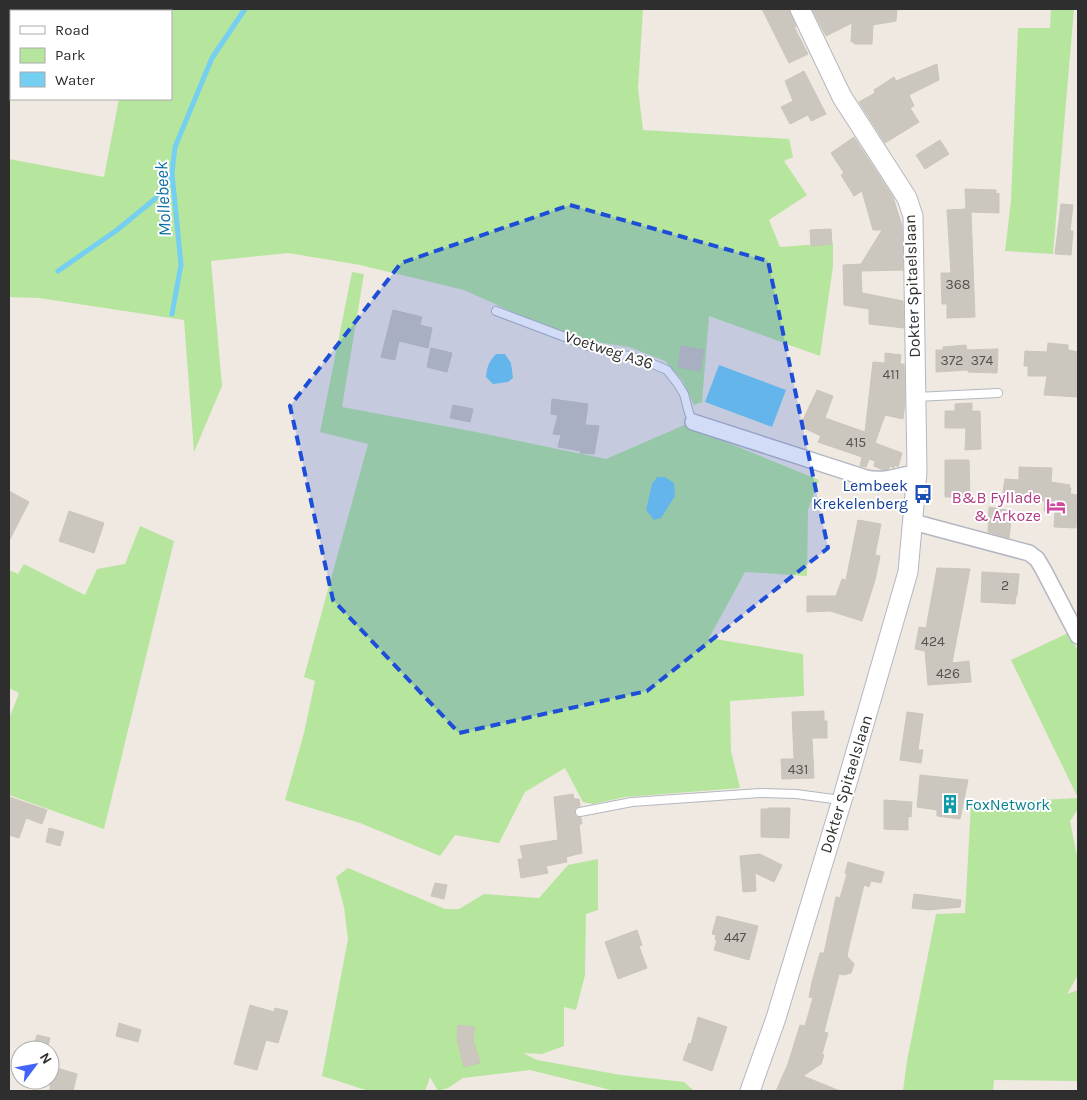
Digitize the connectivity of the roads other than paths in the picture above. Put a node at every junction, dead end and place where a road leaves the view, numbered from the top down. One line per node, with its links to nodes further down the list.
1 (800, 9): 4 (street, Dokter Spitaelslaan)
2 (496, 310): 5 (lane, Voetweg A36)
3 (998, 393): 4 (lane)
4 (916, 397): 6 (street, Dokter Spitaelslaan)
5 (693, 422): 6 (street)
6 (917, 472): 7 (street, Dokter Spitaelslaan)
7 (913, 522): 8 (street); 9 (street, Dokter Spitaelslaan)
8 (1078, 636)
9 (842, 800): 10 (lane); 11 (street, Dokter Spitaelslaan)
10 (580, 812)
11 (750, 1091)

